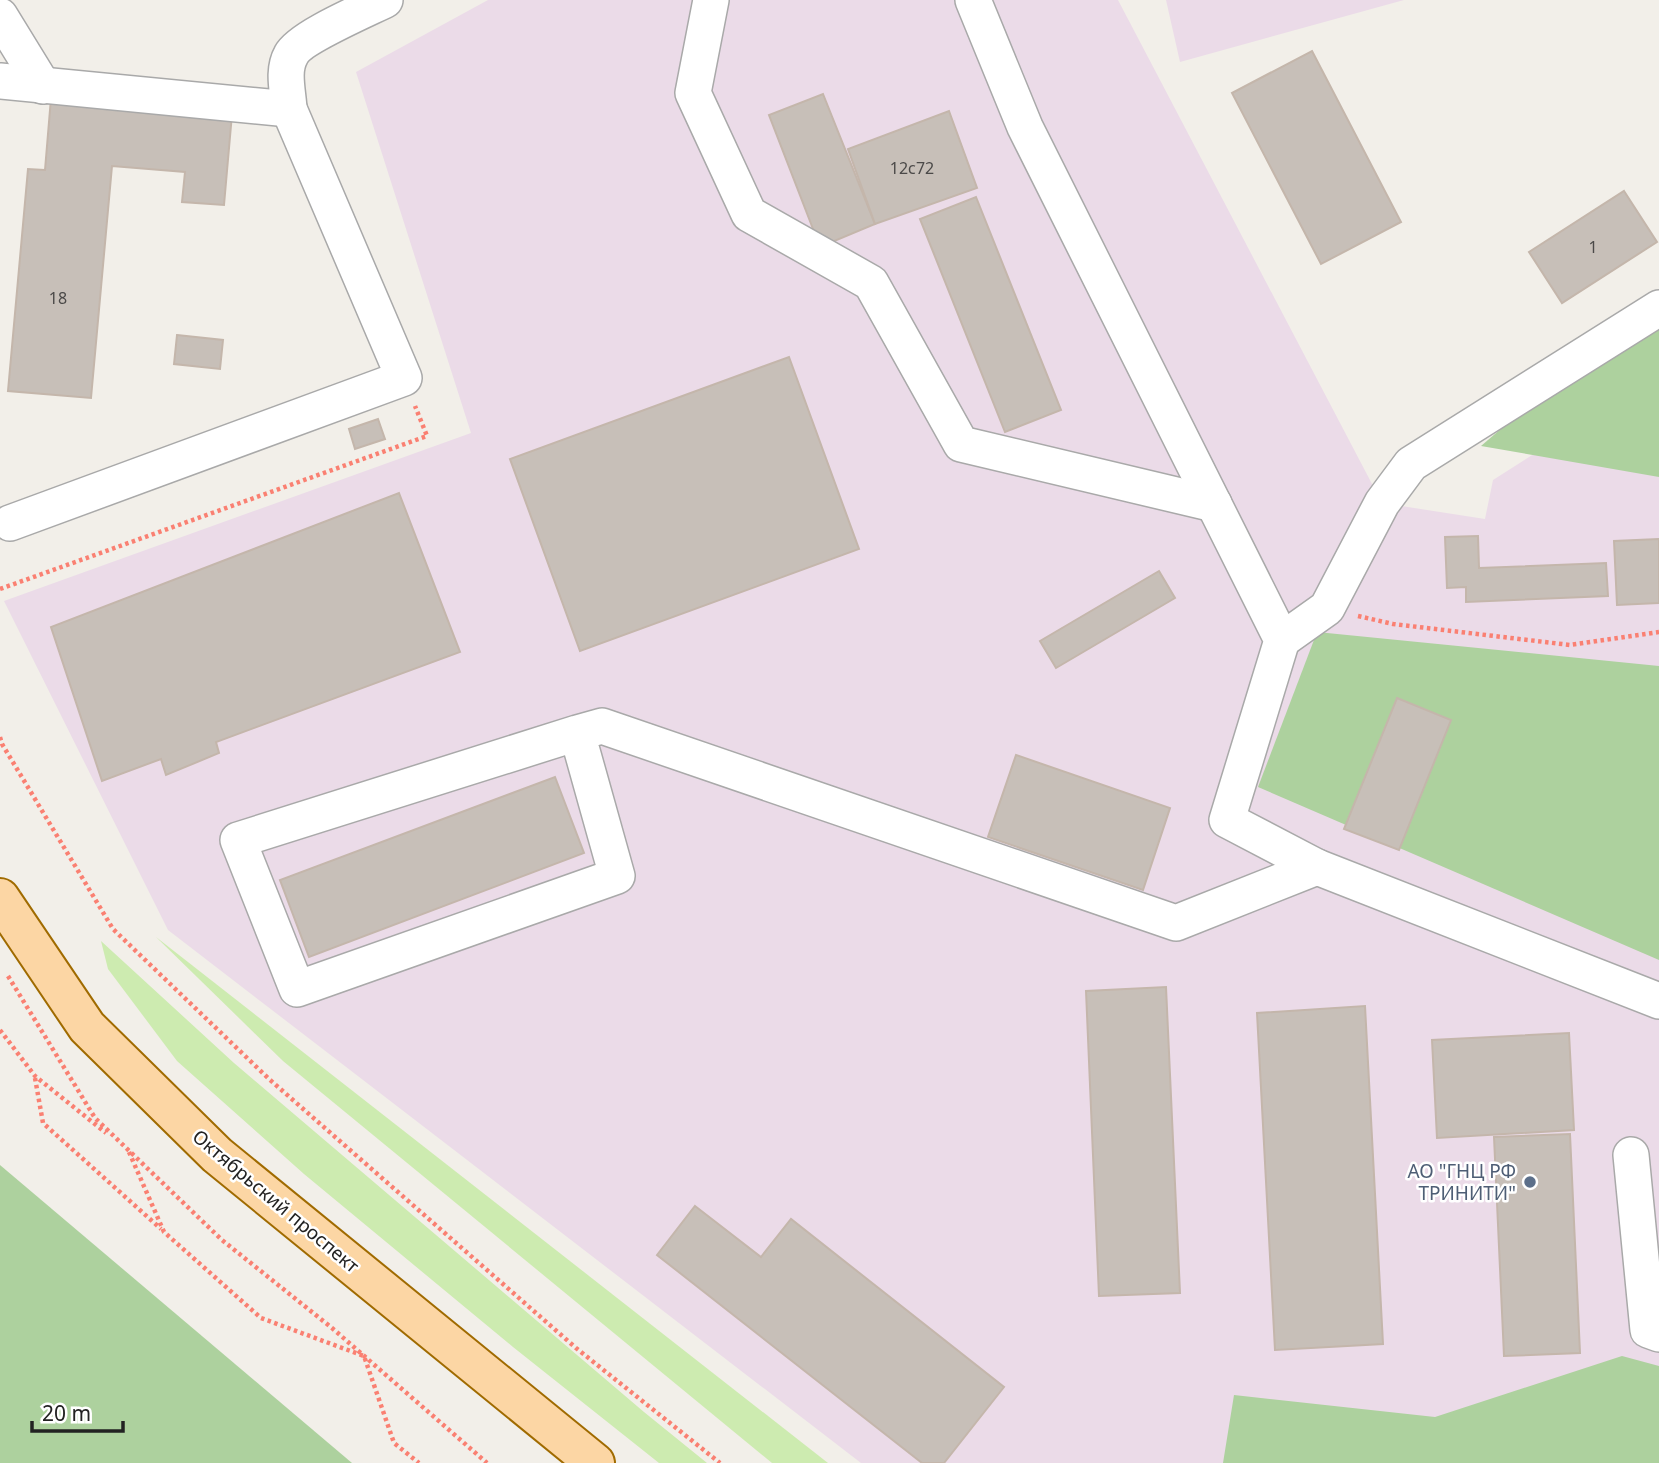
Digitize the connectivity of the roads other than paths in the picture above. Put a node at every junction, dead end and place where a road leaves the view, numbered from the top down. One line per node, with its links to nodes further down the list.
1 (385, 0): 7 (lane)
2 (711, 0): 9 (lane)
3 (972, 0): 9 (lane)
4 (0, 16): 6 (lane)
5 (0, 81): 6 (lane)
6 (43, 86): 7 (lane)
7 (289, 109): 10 (lane)
8 (1659, 309): 11 (lane)
9 (1214, 505): 11 (lane)
10 (10, 523)
11 (1282, 640): 13 (lane)
12 (577, 733): 12 (lane); 13 (lane)
13 (1317, 867): 15 (lane)
14 (3, 910): 18 (main road, Октябрьский проспект)
15 (1659, 1001)
16 (1631, 1155): 17 (lane)
17 (1659, 1334)
18 (595, 1463)

